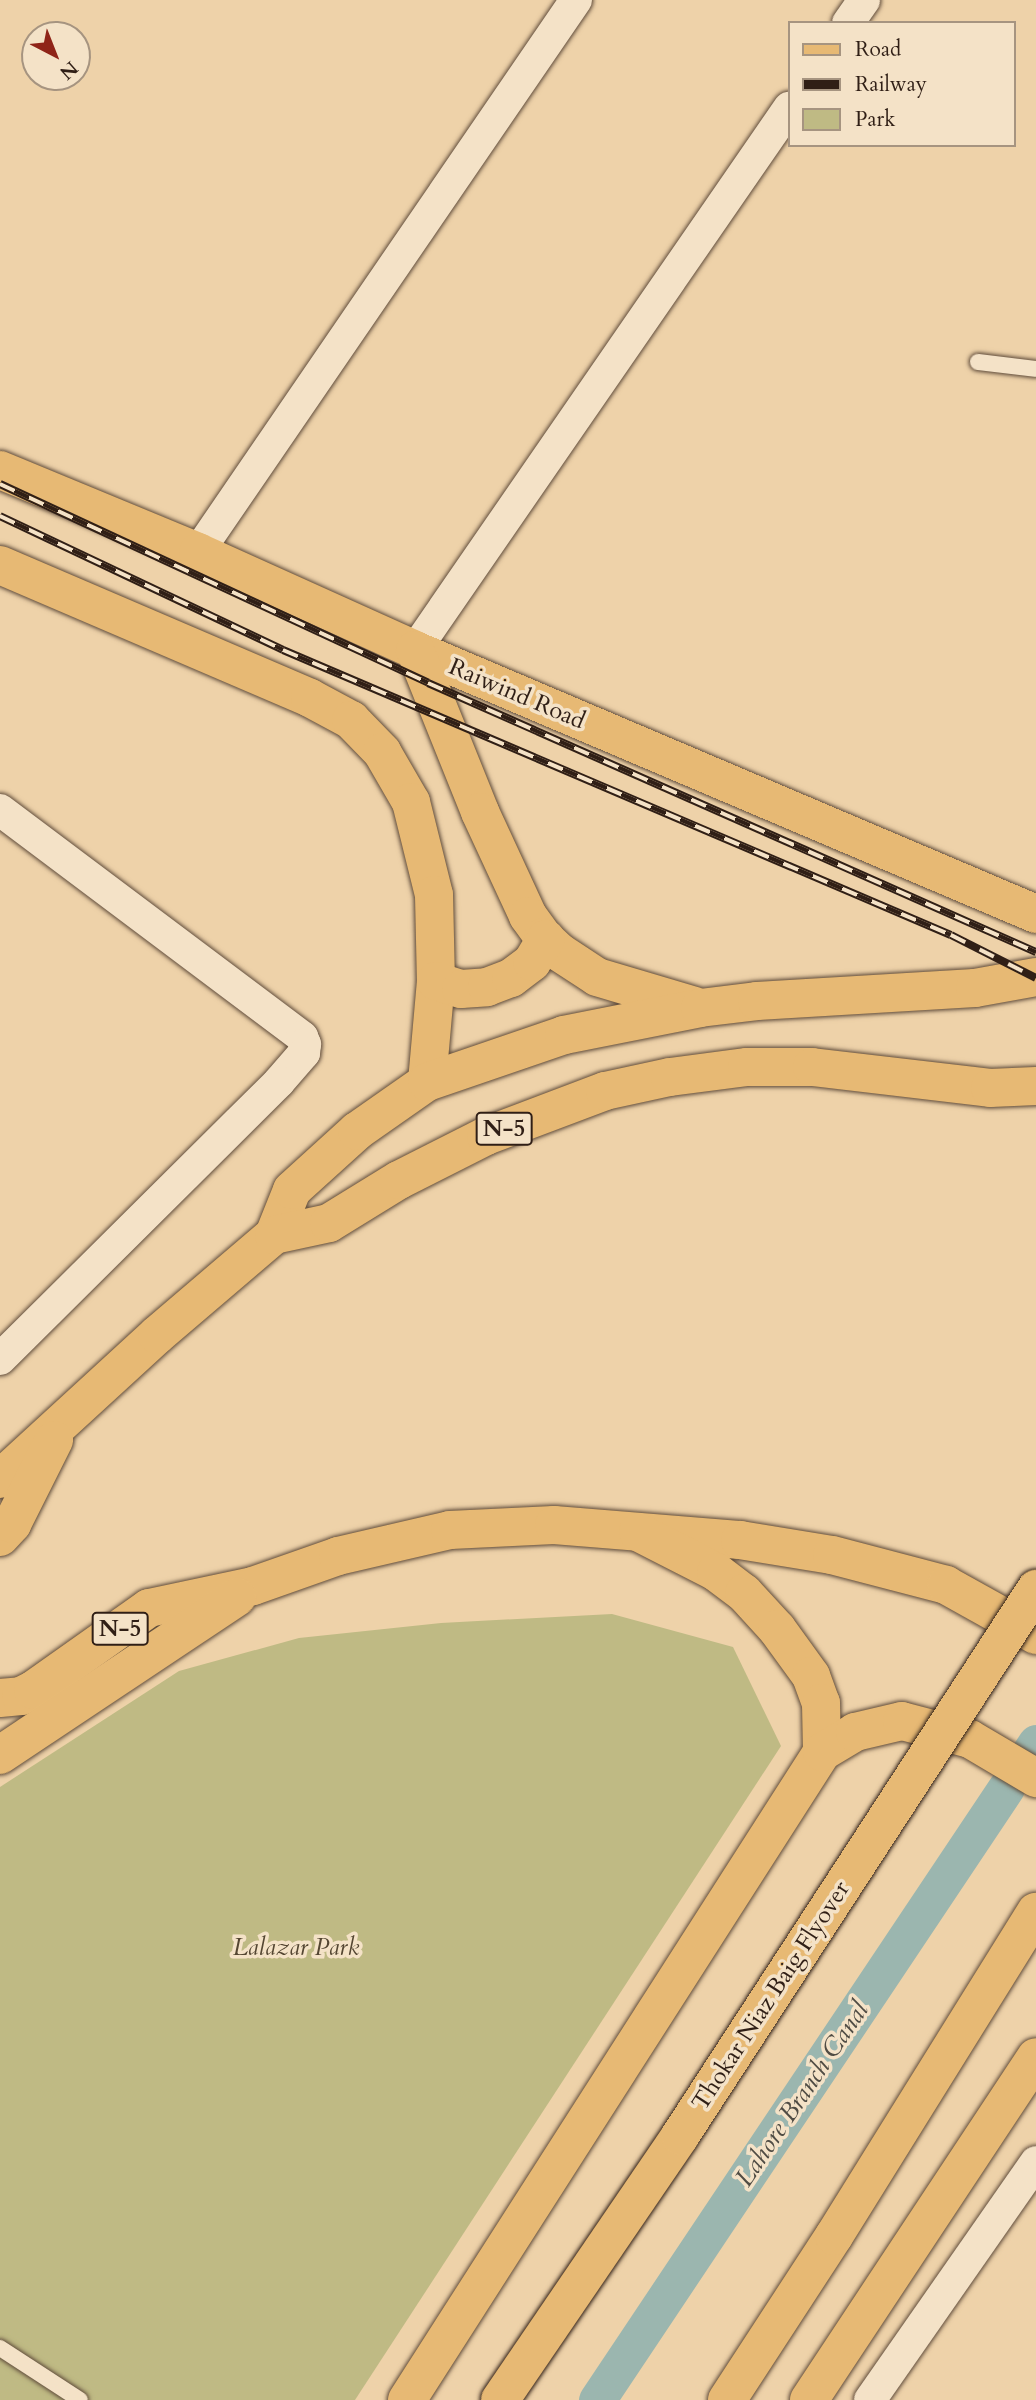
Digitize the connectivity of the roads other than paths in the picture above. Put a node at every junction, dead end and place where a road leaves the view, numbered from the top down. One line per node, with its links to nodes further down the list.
1 (576, 0): 8 (street)
2 (864, 0): 3 (street)
3 (849, 21)
4 (788, 109): 10 (street)
5 (978, 362): 6 (lane)
6 (1036, 369)
7 (0, 470): 8 (main road, Raiwind Road)
8 (198, 552): 10 (main road, Raiwind Road)
9 (0, 565): 15 (main road)
10 (415, 650): 12 (main road, Raiwind Road); 13 (main road)
11 (0, 810): 20 (street)
12 (1036, 914)
13 (546, 939): 15 (main road); 16 (main road)
14 (1036, 977): 16 (main road)
15 (436, 981): 17 (main road)
16 (700, 1008): 17 (main road)
17 (427, 1082): 19 (main road)
18 (1036, 1086): 19 (main road, N-5)
19 (274, 1235): 21 (main road, N-5)
20 (0, 1359)
21 (61, 1426): 22 (main road); 24 (main road, N-5)
22 (0, 1479)
23 (638, 1532): 25 (main road, N-5); 27 (main road, N-5); 29 (main road)
24 (0, 1537)
25 (253, 1587): 28 (main road, N-5); 30 (main road)
26 (1036, 1589): 38 (main road, Thokar Niaz Baig Flyover, bridge)
27 (1036, 1635)
28 (0, 1698)
29 (822, 1752): 31 (main road); 37 (main road)
30 (0, 1755)
31 (1036, 1778)
32 (1036, 1912): 39 (main road)
33 (1036, 2057): 40 (main road)
34 (1036, 2162): 41 (street)
35 (0, 2348): 36 (lane)
36 (80, 2400)
37 (407, 2400)
38 (500, 2400)
39 (727, 2400)
40 (809, 2400)
41 (870, 2400)

